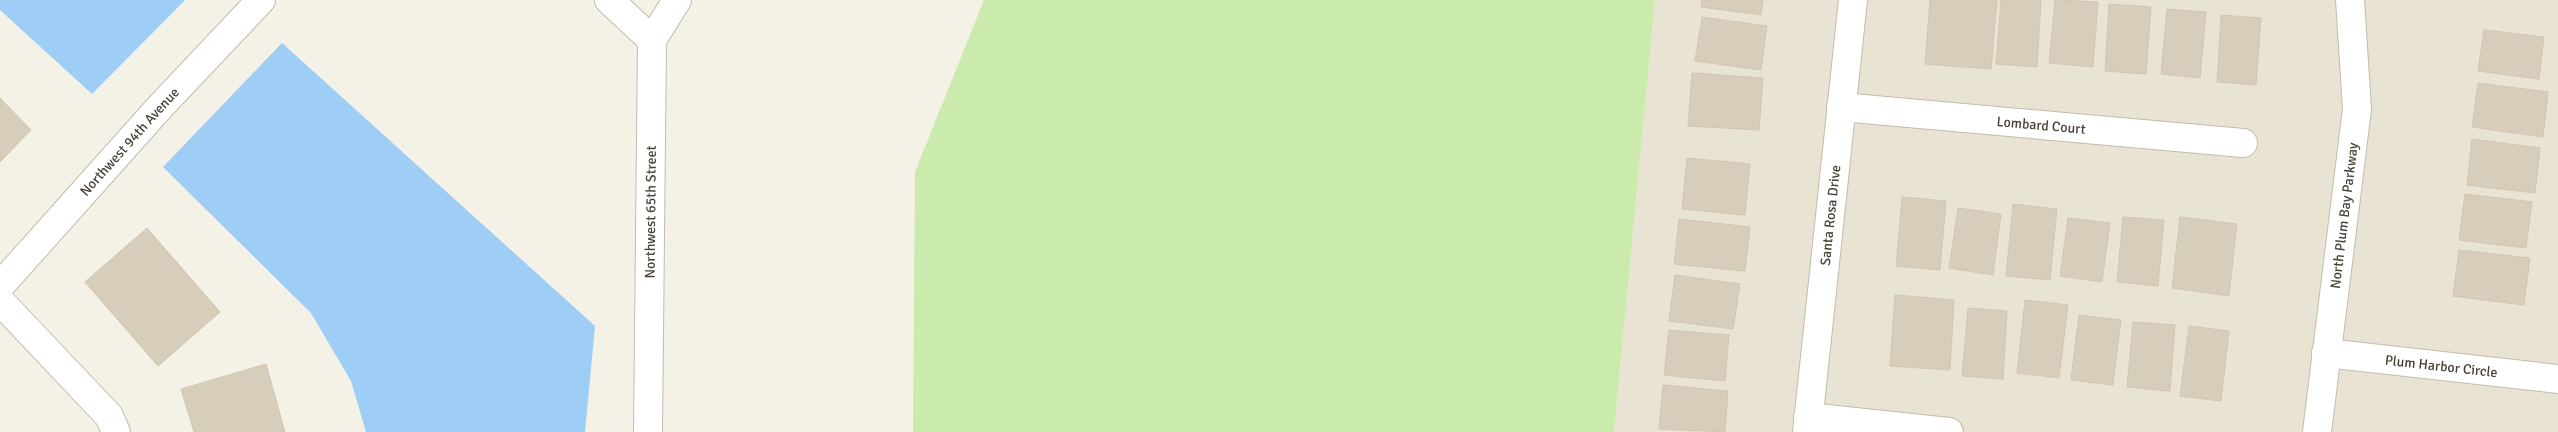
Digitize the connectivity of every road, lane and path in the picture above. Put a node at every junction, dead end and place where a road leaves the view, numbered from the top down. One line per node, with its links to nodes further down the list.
1 (261, 0): 9 (street, Northwest 94th Avenue)
2 (610, 0): 6 (street)
3 (677, 0): 6 (street)
4 (1853, 0): 7 (street, Santa Rosa Drive)
5 (2350, 0): 11 (street, North Plum Bay Parkway)
6 (652, 40): 15 (street, Northwest 65th Street)
7 (1841, 107): 8 (street, Lombard Court); 13 (street, Santa Rosa Drive)
8 (2243, 143)
9 (0, 286)
10 (0, 301): 14 (street)
11 (2326, 353): 12 (street, Plum Harbor Circle); 17 (street, North Plum Bay Parkway)
12 (2558, 379)
13 (1807, 424): 16 (street)
14 (116, 432)
15 (648, 432)
16 (1949, 432)
17 (2317, 432)

